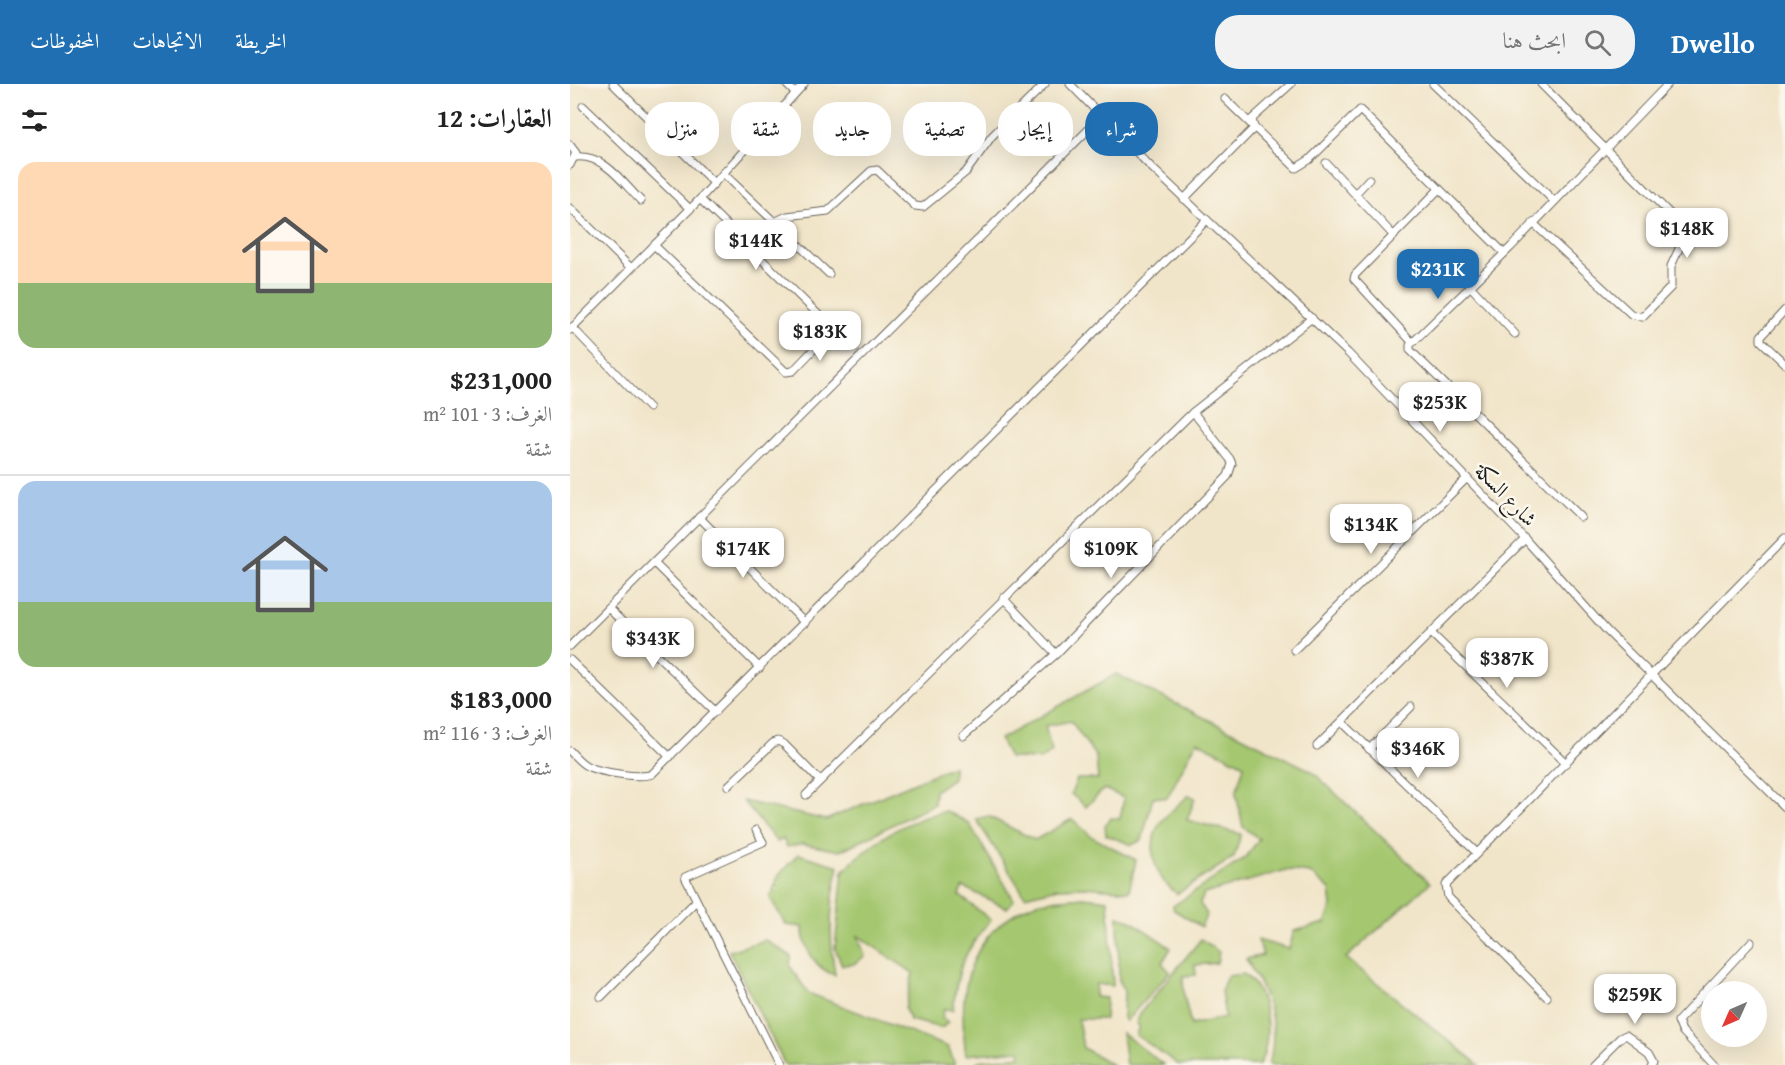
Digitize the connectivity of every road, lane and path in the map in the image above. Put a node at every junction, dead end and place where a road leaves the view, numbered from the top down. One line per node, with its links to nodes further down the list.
1 (613, 84): 24 (street)
2 (786, 84): 10 (street)
3 (804, 84): 10 (street)
4 (1045, 84): 34 (street)
5 (1070, 84): 12 (street, شارع السكة)
6 (1291, 84): 14 (street)
7 (1432, 84): 30 (street)
8 (1542, 84): 17 (street)
9 (1668, 84): 17 (street)
10 (795, 93): 22 (street)
11 (1225, 99): 14 (street)
12 (1087, 102)
13 (583, 106): 32 (street)
14 (1254, 128): 25 (street); 27 (street)
15 (1085, 133): 52 (street)
16 (570, 145): 19 (street)
17 (1606, 147): 30 (street); 35 (street)
18 (1141, 156): 27 (street, شارع السكة)
19 (576, 157): 21 (street); 29 (street)
20 (1326, 164): 26 (street)
21 (570, 165)
22 (723, 173): 24 (street); 34 (street)
23 (1369, 179): 26 (street)
24 (714, 183): 28 (street)
25 (1439, 189): 36 (street); 38 (street)
26 (1356, 193): 36 (street)
27 (1184, 198): 33 (street, شارع السكة)
28 (699, 199): 32 (street); 37 (street)
29 (641, 201)
30 (1554, 201): 35 (street)
31 (570, 208): 39 (street)
32 (690, 209): 37 (street)
33 (1207, 220): 43 (street, شارع السكة); 58 (street)
34 (774, 222): 40 (street)
35 (1533, 223): 38 (street)
36 (1394, 236): 46 (street)
37 (654, 245): 39 (street)
38 (1504, 253): 41 (street)
39 (632, 268): 44 (street)
40 (828, 274)
41 (1470, 286): 45 (street); 46 (street)
42 (1785, 310): 47 (street)
43 (1312, 318): 49 (street); 50 (street, شارع السكة)
44 (571, 328): 48 (street)
45 (1515, 334)
46 (1412, 342): 51 (street)
47 (1785, 364)
48 (649, 408)
49 (1193, 412): 56 (street); 62 (street)
50 (1467, 478): 54 (street, شارع السكة); 61 (street)
51 (1581, 517)
52 (699, 518): 55 (street); 58 (street)
53 (1785, 538): 65 (street)
54 (1525, 539): 59 (street); 65 (street, شارع السكة)
55 (654, 563): 57 (street); 64 (street)
56 (1003, 598): 62 (street); 75 (street)
57 (608, 608): 60 (street); 67 (street)
58 (805, 622): 64 (street)
59 (1431, 633): 68 (street); 74 (street)
60 (570, 646)
61 (1294, 650)
62 (1056, 654): 69 (street)
63 (570, 660): 73 (street)
64 (760, 668): 67 (street)
65 (1653, 676): 74 (street); 78 (street, شارع السكة)
66 (1411, 706): 71 (street)
67 (716, 712): 73 (street)
68 (1342, 722): 70 (street); 71 (street)
69 (963, 736)
70 (1317, 747)
71 (1369, 749): 80 (street)
72 (570, 752): 73 (street)
73 (670, 757)
74 (1566, 762): 80 (street)
75 (820, 781): 76 (street); 77 (street)
76 (728, 786)
77 (806, 795)
78 (1785, 807)
79 (756, 830): 81 (street)
80 (1477, 853): 83 (street)
81 (695, 902): 84 (street); 85 (street)
82 (1751, 942): 88 (street)
83 (1547, 997)
84 (600, 998)
85 (779, 1065)
86 (1593, 1065): 87 (street)
87 (1652, 1065)
88 (1714, 1065)

